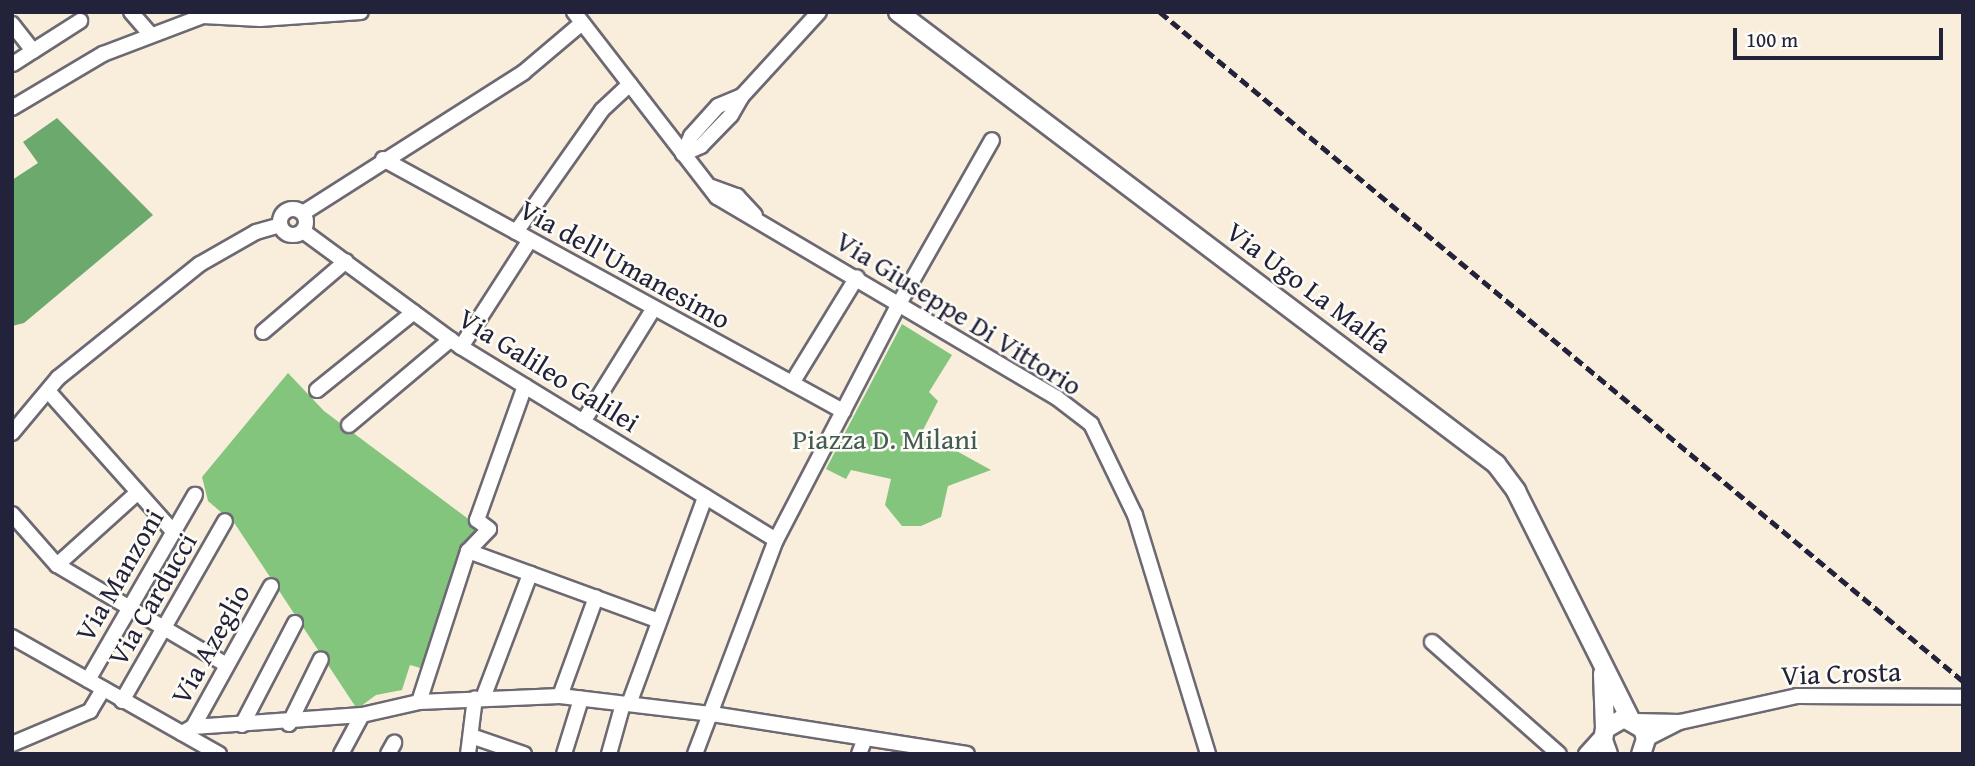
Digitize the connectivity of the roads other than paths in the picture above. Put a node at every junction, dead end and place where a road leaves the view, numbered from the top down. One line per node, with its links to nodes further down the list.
1 (131, 12): 8 (street)
2 (361, 12): 8 (street)
3 (819, 12): 14 (street)
4 (908, 15): 54 (main road, Via Ugo La Malfa)
5 (578, 18): 11 (street, Via Giuseppe Di Vittorio); 15 (street)
6 (79, 19): 9 (street)
7 (12, 24): 9 (street)
8 (149, 33): 12 (street)
9 (33, 51): 10 (street)
10 (13, 64)
11 (630, 84): 14 (street, Via Giuseppe Di Vittorio); 19 (street)
12 (12, 108)
13 (992, 140): 23 (street)
14 (683, 154): 22 (street, Via Giuseppe Di Vittorio)
15 (383, 159): 16 (street); 19 (street, Via dell'Umanesimo)
16 (303, 214): 17 (street); 18 (street)
17 (280, 225): 18 (street); 31 (street)
18 (303, 231): 21 (street, Via Galileo Galilei)
19 (516, 232): 20 (street, Via dell'Umanesimo)
20 (530, 240): 24 (street, Via dell'Umanesimo); 27 (street)
21 (346, 261): 25 (street, Via Galileo Galilei); 26 (street)
22 (857, 277): 23 (street, Via Giuseppe Di Vittorio); 28 (street)
23 (900, 302): 32 (street); 78 (street, Via Giuseppe Di Vittorio)
24 (654, 307): 28 (street, Via dell'Umanesimo); 33 (street)
25 (414, 312): 27 (street, Via Galileo Galilei); 30 (street)
26 (263, 332)
27 (456, 343): 29 (street, Via Galileo Galilei); 34 (street)
28 (792, 383): 32 (street, Via dell'Umanesimo)
29 (525, 386): 33 (street, Via Galileo Galilei); 43 (street)
30 (317, 390)
31 (48, 391): 35 (street); 36 (street)
32 (844, 411): 42 (street)
33 (583, 422): 38 (street, Via Galileo Galilei)
34 (349, 425)
35 (12, 433)
36 (138, 492): 41 (street); 44 (street)
37 (195, 495): 41 (street, Via Manzoni)
38 (705, 497): 42 (street, Via Galileo Galilei); 49 (street)
39 (12, 514): 44 (street)
40 (225, 521): 51 (street, Via Carducci)
41 (172, 530): 48 (street, Via Manzoni)
42 (776, 540): 66 (street)
43 (468, 551): 45 (street); 64 (street)
44 (57, 565): 48 (street)
45 (530, 573): 47 (street); 61 (street)
46 (271, 586): 56 (street, Via Azeglio)
47 (596, 597): 49 (street); 59 (street)
48 (126, 608): 51 (street); 57 (street, Via Manzoni)
49 (659, 621): 65 (street)
50 (295, 623): 71 (street)
51 (163, 630): 56 (street); 63 (street, Via Carducci)
52 (12, 637): 57 (street)
53 (1432, 642): 88 (street)
54 (1601, 658): 68 (main road, Via Ugo La Malfa); 73 (main road)
55 (321, 659): 70 (street)
56 (225, 664): 72 (street, Via Azeglio)
57 (88, 680): 58 (street)
58 (103, 689): 63 (street); 76 (street)
59 (560, 696): 61 (street); 62 (street)
60 (1963, 697): 69 (street, Via Crosta)
61 (479, 698): 64 (street); 74 (street)
62 (581, 699): 65 (street); 84 (street)
63 (122, 701): 72 (street)
64 (419, 702): 67 (street)
65 (626, 704): 66 (street); 85 (street)
66 (712, 714): 75 (street); 86 (street)
67 (362, 715): 70 (street); 81 (street)
68 (1632, 720): 69 (street); 73 (main road); 77 (main road)
69 (1680, 722): 77 (street)
70 (289, 724): 71 (street)
71 (242, 725): 72 (street)
72 (187, 730): 80 (street)
73 (1604, 732): 89 (street); 90 (main road)
74 (471, 736): 82 (street); 83 (street)
75 (866, 738): 79 (street); 87 (street)
76 (12, 744)
77 (1644, 746)
78 (1204, 751)
79 (962, 753)
80 (219, 754)
81 (341, 754)
82 (468, 754)
83 (524, 754)
84 (564, 754)
85 (609, 754)
86 (695, 754)
87 (859, 754)
88 (1559, 754)
89 (1586, 754)
90 (1608, 754)

